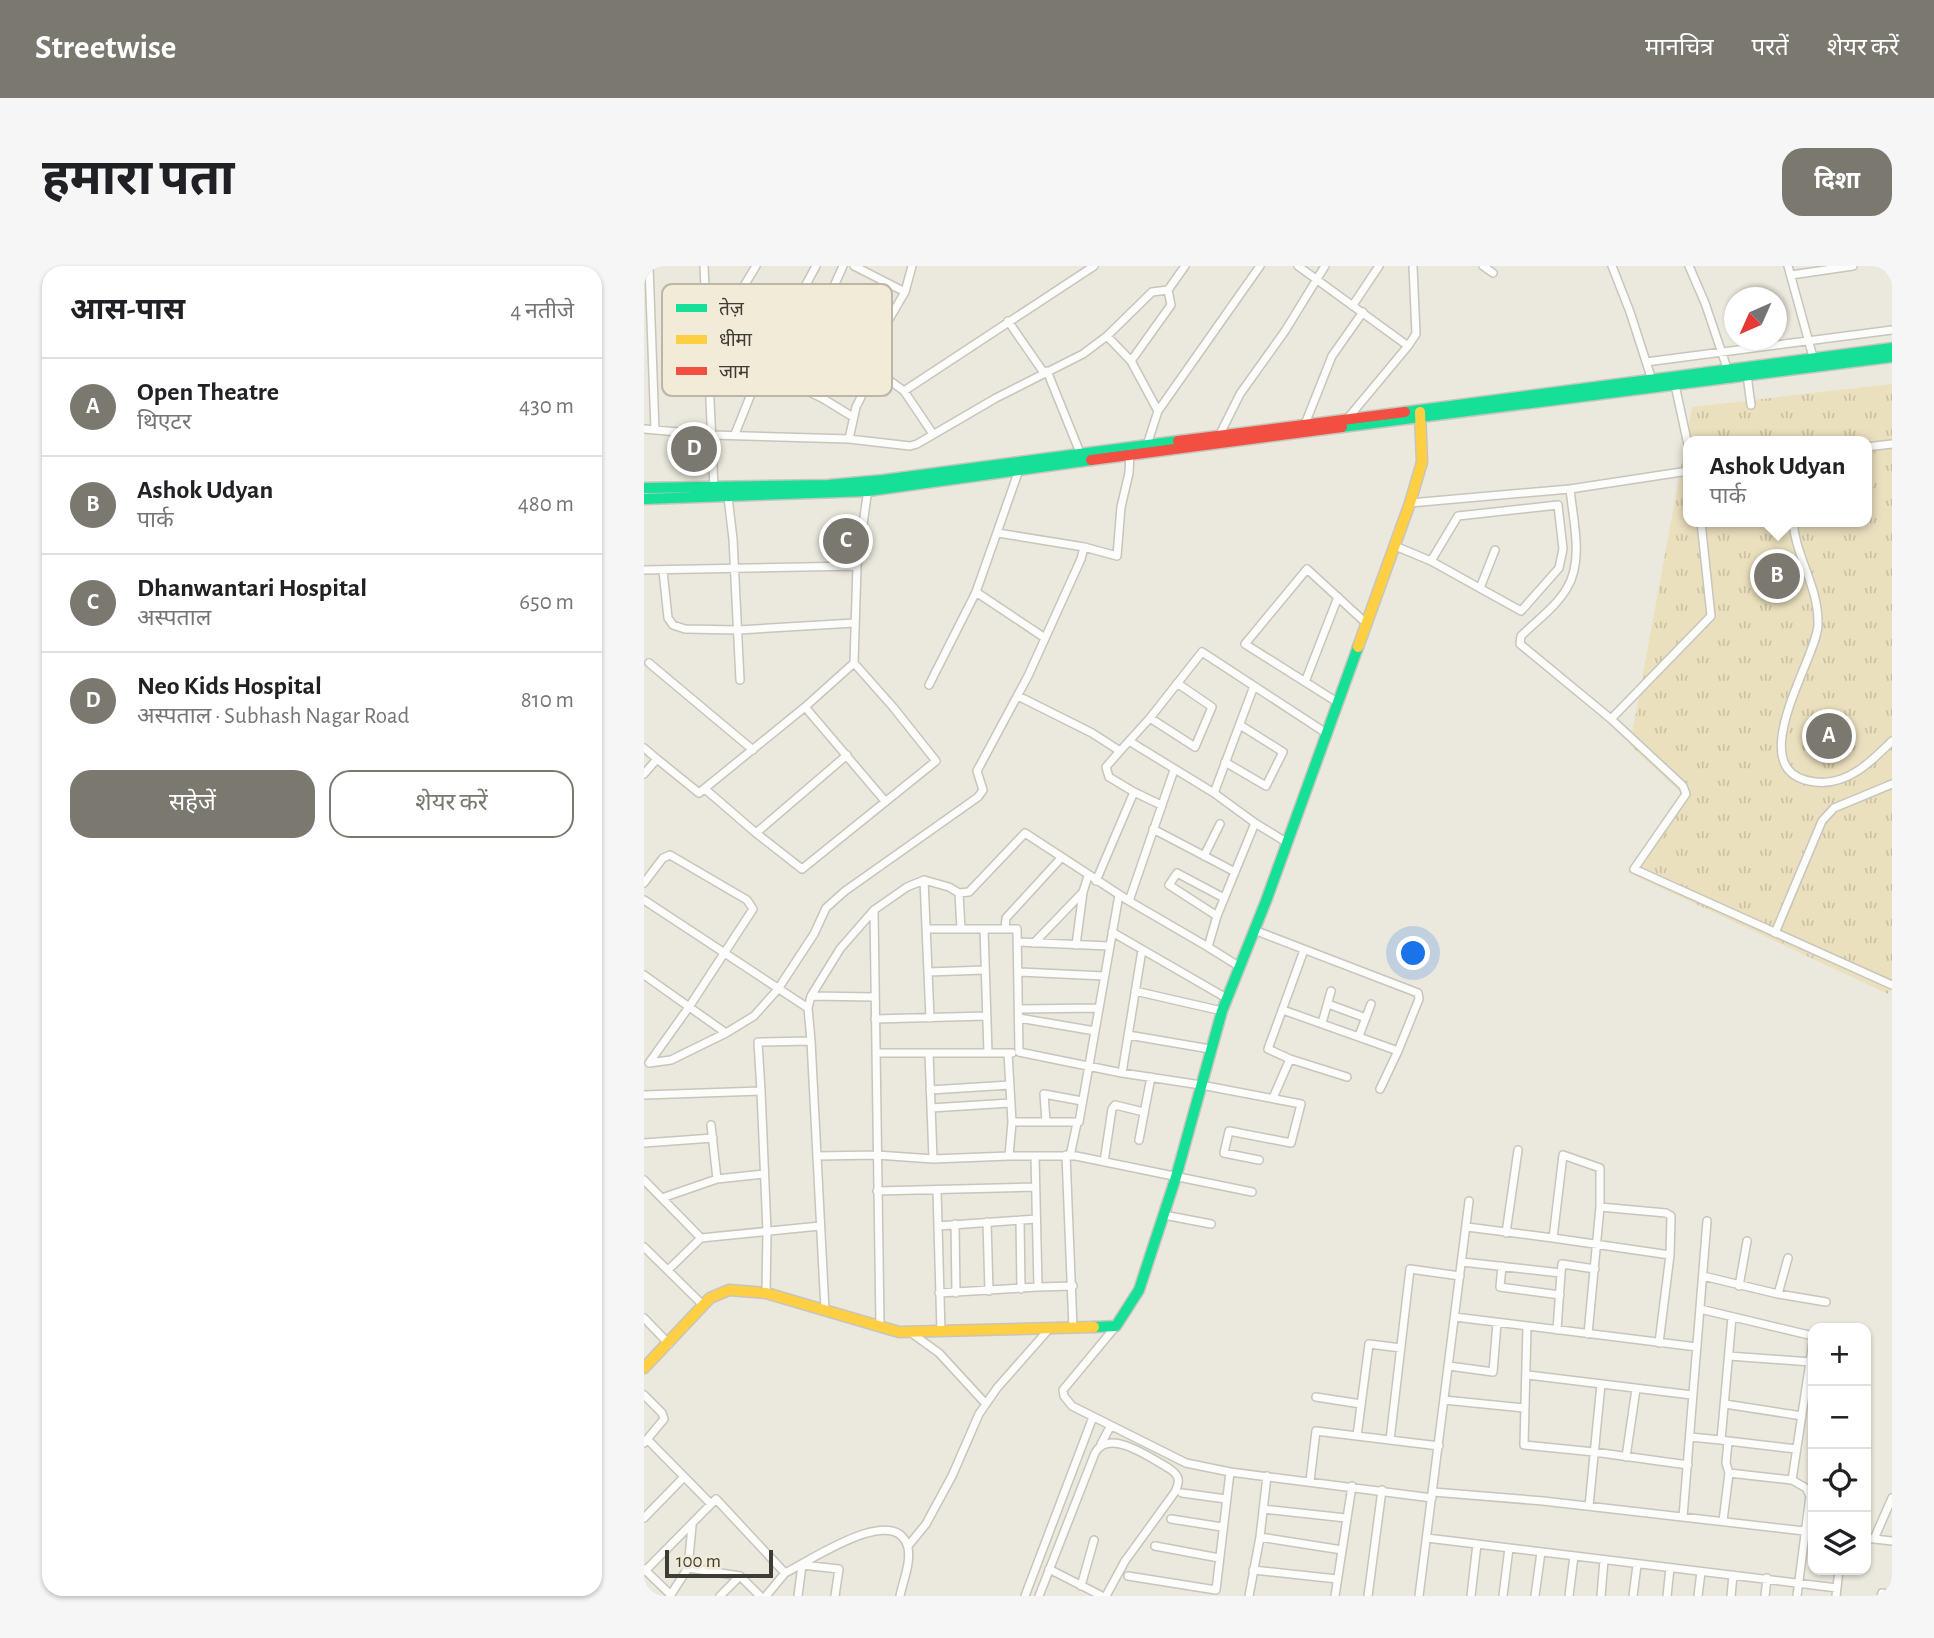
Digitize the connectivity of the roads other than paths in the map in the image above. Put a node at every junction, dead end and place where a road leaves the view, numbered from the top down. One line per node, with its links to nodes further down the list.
1 (649, 266): 51 (street)
2 (704, 266): 24 (street)
3 (756, 266): 25 (street)
4 (816, 266): 26 (street)
5 (843, 266): 27 (street)
6 (856, 266): 28 (street)
7 (912, 266): 31 (street)
8 (1094, 266): 35 (street)
9 (1185, 266): 30 (street)
10 (1260, 266): 61 (street)
11 (1298, 266): 23 (street)
12 (1325, 266): 23 (street)
13 (1379, 266): 32 (street)
14 (1413, 266): 39 (street)
15 (1483, 266): 21 (street)
16 (1612, 266): 45 (street)
17 (1689, 266): 41 (street)
18 (1788, 266): 22 (street)
19 (1853, 266): 20 (street)
20 (1840, 267): 22 (street)
21 (1493, 273)
22 (1791, 275): 38 (street)
23 (1318, 279): 32 (street); 71 (street)
24 (705, 284)
25 (745, 284)
26 (805, 284)
27 (835, 284)
28 (890, 284)
29 (892, 285): 31 (street)
30 (1168, 290): 37 (street); 44 (street)
31 (905, 292): 34 (street)
32 (1353, 305): 33 (street)
33 (1363, 312): 39 (street); 65 (street)
34 (892, 316)
35 (1008, 321): 47 (street); 54 (street)
36 (1892, 330): 38 (street)
37 (1107, 335): 44 (street); 47 (street)
38 (1808, 341): 41 (street); 42 (street)
39 (1408, 346): 64 (street)
40 (1892, 348): 42 (main road)
41 (1722, 352): 45 (street); 46 (street)
42 (1813, 357): 46 (main road)
43 (1892, 357): 48 (main road)
44 (1131, 361): 61 (street)
45 (1646, 362): 49 (street)
46 (1727, 368): 49 (main road)
47 (1045, 372): 68 (street); 78 (street)
48 (1747, 375): 53 (main road); 60 (street)
49 (1651, 377): 62 (main road)
50 (644, 380): 51 (street)
51 (654, 381): 67 (street)
52 (892, 382): 54 (street)
53 (1675, 385): 62 (main road); 72 (street)
54 (904, 391): 68 (street)
55 (711, 396): 69 (street)
56 (750, 396): 70 (street)
57 (818, 396): 59 (street)
58 (860, 396): 63 (street)
59 (822, 398): 63 (street)
60 (1751, 405)
61 (1158, 411): 76 (street)
62 (1420, 413): 64 (main road); 76 (main road); 87 (main road)
63 (853, 417): 73 (street)
64 (1348, 418): 65 (main road)
65 (1305, 424): 71 (main road)
66 (644, 429): 67 (street)
67 (655, 429): 69 (street)
68 (933, 434): 73 (street)
69 (712, 435): 70 (street); 84 (street)
70 (735, 435): 73 (street)
71 (1220, 436): 76 (main road)
72 (1686, 436)
73 (849, 439)
74 (1892, 444): 75 (street)
75 (1872, 446)
76 (1145, 451): 77 (main road)
77 (1130, 452): 78 (main road); 79 (main road); 92 (street)
78 (1081, 455): 81 (main road)
79 (1019, 470): 81 (main road); 90 (street)
80 (1683, 472): 83 (street)
81 (868, 486): 84 (main road); 86 (main road); 95 (street)
82 (644, 488): 84 (main road)
83 (1570, 489): 87 (street); 117 (street)
84 (714, 492): 85 (main road); 86 (main road)
85 (644, 499)
86 (728, 502): 96 (street)
87 (1410, 503): 91 (main road)
88 (1702, 527): 117 (street)
89 (1794, 527): 121 (street)
90 (998, 533): 92 (street); 100 (street)
91 (1395, 546): 94 (street); 103 (main road)
92 (1084, 547): 105 (street)
93 (1495, 550): 99 (street)
94 (1431, 561): 99 (street); 99 (street)
95 (857, 566): 96 (street); 102 (street)
96 (734, 568): 98 (street); 104 (street)
97 (644, 570): 98 (street)
98 (663, 570): 104 (street)
99 (1480, 588)
100 (976, 592): 105 (street); 111 (street)
101 (1338, 597): 103 (street); 109 (street); 109 (street)
102 (854, 623): 104 (street); 107 (street)
103 (1367, 624): 114 (main road)
104 (739, 629): 108 (street)
105 (1045, 638): 113 (street)
106 (649, 663): 123 (street)
107 (854, 663): 115 (street); 134 (street)
108 (740, 680)
109 (1305, 682): 114 (street)
110 (1177, 683): 112 (street); 116 (street); 116 (street)
111 (929, 685)
112 (1254, 686): 118 (street); 119 (street)
113 (1018, 696): 124 (street); 178 (street)
114 (1337, 702): 119 (main road)
115 (805, 707): 123 (street); 125 (street)
116 (1150, 718): 120 (street)
117 (1611, 719): 162 (street)
118 (1240, 724): 127 (street); 127 (street)
119 (1326, 733): 140 (main road)
120 (1129, 741): 124 (street); 128 (street)
121 (1892, 741)
122 (644, 748): 126 (street)
123 (753, 750): 131 (street)
124 (1120, 751): 132 (street)
125 (847, 755): 134 (street); 139 (street)
126 (657, 759): 129 (street); 131 (street)
127 (1226, 762): 133 (street)
128 (1174, 770): 133 (street); 135 (street)
129 (644, 774)
130 (1892, 784): 162 (street)
131 (705, 789): 139 (street)
132 (1134, 792): 135 (street); 146 (street)
133 (1214, 793): 136 (street)
134 (885, 801): 139 (street)
135 (1161, 805): 138 (street)
136 (1255, 823): 140 (street); 143 (street)
137 (1220, 824): 141 (street)
138 (1153, 829): 141 (street); 153 (street)
139 (756, 833)
140 (1286, 842): 160 (main road)
141 (1204, 856): 143 (street)
142 (1061, 858): 144 (street); 149 (street); 159 (street)
143 (1235, 872): 151 (street)
144 (1088, 876): 146 (street); 148 (street)
145 (924, 880): 149 (street); 154 (street); 156 (street)
146 (1096, 881): 150 (street)
147 (644, 883): 170 (street)
148 (1083, 892): 164 (street); 165 (street)
149 (959, 893): 157 (street)
150 (1119, 895): 153 (street); 161 (street)
151 (1224, 898): 155 (street); 155 (street)
152 (644, 900): 170 (street)
153 (1129, 901): 167 (street)
154 (874, 910): 181 (street); 182 (street)
155 (1217, 916): 167 (street)
156 (927, 929): 157 (street); 173 (street)
157 (961, 929): 158 (street)
158 (984, 929): 159 (street); 172 (street)
159 (1005, 929): 163 (street)
160 (1254, 930): 169 (street); 171 (main road)
161 (1112, 932): 166 (street); 168 (street)
162 (1775, 933): 177 (street)
163 (1018, 942): 164 (street); 174 (street)
164 (1034, 943): 165 (street)
165 (1076, 945): 166 (street)
166 (1109, 946): 176 (street)
167 (1208, 947): 171 (street)
168 (1142, 950): 179 (street); 183 (street)
169 (1304, 950): 190 (street); 204 (street)
170 (723, 952): 178 (street); 186 (street)
171 (1240, 967): 183 (main road)
172 (985, 970): 173 (street); 192 (street)
173 (928, 972): 193 (street)
174 (1020, 972): 176 (street); 189 (street)
175 (644, 975): 186 (street)
176 (1104, 976): 188 (street)
177 (1892, 985)
178 (780, 990): 187 (street); 199 (street)
179 (1135, 991): 191 (street); 200 (street)
180 (1331, 991): 184 (street)
181 (811, 996): 182 (street); 187 (street)
182 (874, 997): 196 (street)
183 (1228, 999): 191 (main road)
184 (1328, 1004): 195 (street); 197 (street)
185 (1371, 1004): 195 (street)
186 (689, 1007): 199 (street); 199 (street)
187 (808, 1008): 202 (street)
188 (1098, 1008): 189 (street); 198 (street)
189 (1019, 1009): 194 (street)
190 (1283, 1010): 197 (street); 210 (street)
191 (1222, 1011): 203 (main road)
192 (986, 1016): 193 (street); 208 (street)
193 (930, 1018): 196 (street)
194 (1019, 1018): 198 (street); 205 (street)
195 (1366, 1018): 201 (street)
196 (875, 1019): 206 (street)
197 (1322, 1023): 201 (street)
198 (1095, 1031): 211 (street)
199 (726, 1033)
200 (1128, 1035): 203 (street); 212 (street)
201 (1359, 1036): 204 (street)
202 (811, 1041): 219 (street); 235 (street)
203 (1210, 1049): 215 (main road)
204 (1398, 1051): 217 (street)
205 (1019, 1052): 209 (street); 211 (street)
206 (876, 1053): 207 (street); 234 (street)
207 (929, 1053): 208 (street); 218 (street)
208 (988, 1053): 209 (street)
209 (1008, 1053): 216 (street)
210 (1290, 1059): 214 (street); 221 (street)
211 (1090, 1066): 212 (street); 222 (street)
212 (1122, 1073): 213 (street)
213 (1151, 1077): 215 (street); 225 (street)
214 (1347, 1077)
215 (1201, 1084): 221 (street); 243 (main road)
216 (1010, 1085): 218 (street); 223 (street)
217 (1380, 1089)
218 (930, 1090): 224 (street)
219 (761, 1091): 220 (street); 242 (street)
220 (644, 1095)
221 (1273, 1098): 240 (street)
222 (1082, 1101): 227 (street); 228 (street)
223 (1010, 1103): 224 (street); 226 (street)
224 (931, 1108): 239 (street)
225 (1144, 1112): 231 (street); 241 (street)
226 (1012, 1122): 227 (street); 236 (street)
227 (1046, 1122): 228 (street)
228 (1077, 1123): 238 (street)
229 (711, 1125): 230 (street)
230 (713, 1138): 232 (street); 244 (street)
231 (1139, 1140)
232 (644, 1143)
233 (1518, 1150): 264 (street)
234 (877, 1155): 235 (street); 239 (street); 248 (street)
235 (817, 1156): 260 (street)
236 (1009, 1156): 237 (street); 239 (street)
237 (1035, 1156): 238 (street); 246 (street)
238 (1068, 1156): 241 (street); 279 (street)
239 (933, 1159)
240 (1259, 1160)
241 (1104, 1163): 243 (street)
242 (764, 1174): 244 (street); 263 (street)
243 (1176, 1177): 249 (street); 253 (main road)
244 (718, 1179): 250 (street)
245 (644, 1180): 250 (street)
246 (1035, 1187): 247 (street); 254 (street)
247 (937, 1190): 248 (street); 261 (street)
248 (877, 1191): 297 (street)
249 (1252, 1192)
250 (662, 1198): 265 (street)
251 (1469, 1201): 262 (street)
252 (1600, 1208): 266 (street); 268 (street); 270 (street)
253 (1164, 1215): 259 (street); 298 (main road)
254 (1036, 1219): 255 (street); 281 (street)
255 (1020, 1220): 257 (street); 282 (street)
256 (1707, 1221): 278 (street)
257 (987, 1222): 258 (street); 283 (street)
258 (954, 1224): 261 (street); 286 (street)
259 (1211, 1224)
260 (820, 1226): 263 (street); 292 (street)
261 (938, 1226): 285 (street)
262 (1466, 1227): 264 (street); 272 (street)
263 (766, 1231): 265 (street); 284 (street)
264 (1506, 1233): 266 (street)
265 (701, 1238): 275 (street)
266 (1553, 1238): 268 (street)
267 (1747, 1241): 280 (street)
268 (1597, 1245): 270 (street); 274 (street)
269 (644, 1247): 275 (street)
270 (1670, 1255): 307 (street)
271 (1788, 1258): 287 (street)
272 (1462, 1262): 273 (street); 277 (street)
273 (1502, 1266): 276 (street); 288 (street)
274 (1595, 1269): 276 (street); 305 (street)
275 (668, 1270): 290 (street)
276 (1561, 1273): 288 (street)
277 (1460, 1276): 293 (street); 310 (street)
278 (1703, 1276): 280 (street); 291 (street)
279 (1073, 1286): 281 (street); 301 (street)
280 (1739, 1286): 287 (street)
281 (1038, 1287): 282 (street)
282 (1021, 1289): 283 (street)
283 (989, 1291): 286 (street)
284 (766, 1293): 290 (main road); 292 (main road)
285 (939, 1293): 286 (street); 304 (street)
286 (956, 1293)
287 (1779, 1294): 289 (street)
288 (1560, 1295): 302 (street)
289 (1826, 1302)
290 (703, 1305): 308 (main road)
291 (1700, 1309): 294 (street); 309 (street)
292 (825, 1310): 297 (main road)
293 (1455, 1317): 296 (street); 313 (street)
294 (1732, 1317): 306 (street); 311 (street)
295 (644, 1318): 308 (street)
296 (1497, 1323): 299 (street); 313 (street)
297 (880, 1326): 303 (main road)
298 (1116, 1326): 301 (main road); 328 (street)
299 (1527, 1326): 302 (street); 315 (street)
300 (1049, 1328): 301 (main road); 304 (main road); 323 (street)
301 (1073, 1328)
302 (1557, 1330): 305 (street)
303 (910, 1331): 304 (main road); 323 (street)
304 (941, 1332)
305 (1588, 1334): 307 (street)
306 (1808, 1335)
307 (1659, 1343): 309 (street)
308 (669, 1344): 314 (main road)
309 (1697, 1347): 320 (street)
310 (1401, 1348): 324 (street); 332 (street)
311 (1728, 1356): 312 (street); 325 (street)
312 (1808, 1362)
313 (1449, 1366): 322 (street)
314 (644, 1368)
315 (1528, 1375): 317 (street); 326 (street)
316 (1808, 1380): 327 (street)
317 (1601, 1384): 318 (street); 338 (street)
318 (1636, 1389): 320 (street); 339 (street)
319 (644, 1395): 333 (street)
320 (1692, 1395): 331 (street)
321 (1317, 1397): 324 (street)
322 (1444, 1400): 326 (street); 336 (street)
323 (986, 1404): 372 (street)
324 (1361, 1404): 330 (street)
325 (1725, 1404): 327 (street); 334 (street)
326 (1524, 1408): 338 (street)
327 (1802, 1416): 337 (street)
328 (1093, 1417): 329 (street); 405 (street)
329 (1110, 1427): 335 (street); 341 (street)
330 (1357, 1436): 332 (street); 346 (street)
331 (1690, 1437): 334 (street); 340 (street)
332 (1390, 1440): 336 (street)
333 (646, 1441): 344 (street)
334 (1725, 1441): 337 (street); 342 (street)
335 (1101, 1444): 384 (street); 407 (street)
336 (1439, 1446): 350 (street)
337 (1796, 1449): 345 (street)
338 (1594, 1452): 339 (street); 354 (street)
339 (1626, 1457): 340 (street)
340 (1688, 1465): 356 (street)
341 (1230, 1472): 343 (street); 352 (street)
342 (1728, 1473): 345 (street); 360 (street)
343 (1267, 1476): 346 (street); 355 (street)
344 (684, 1477): 353 (street); 357 (street)
345 (1791, 1480): 363 (street)
346 (1310, 1481): 347 (street)
347 (1352, 1486): 348 (street); 358 (street)
348 (1382, 1490): 350 (street); 410 (street)
349 (1182, 1493): 352 (street)
350 (1432, 1495): 354 (street); 367 (street)
351 (1892, 1498): 365 (street)
352 (1226, 1499): 362 (street)
353 (711, 1504): 361 (street); 388 (street)
354 (1589, 1506): 356 (street)
355 (1263, 1509): 358 (street); 366 (street)
356 (1683, 1517): 360 (street)
357 (644, 1518)
358 (1346, 1518): 375 (street)
359 (1171, 1520): 362 (street)
360 (1723, 1521): 363 (street)
361 (692, 1526): 382 (street); 385 (street)
362 (1222, 1527): 378 (street)
363 (1804, 1531): 364 (street); 394 (street)
364 (1808, 1531)
365 (1871, 1536)
366 (1260, 1537): 375 (street); 386 (street)
367 (1427, 1538): 371 (street); 411 (street)
368 (1871, 1538): 370 (street)
369 (1094, 1540): 395 (street)
370 (1892, 1541)
371 (1477, 1545): 374 (street); 412 (street)
372 (908, 1546): 380 (street); 404 (street)
373 (1155, 1546): 378 (street)
374 (1509, 1548): 376 (street); 413 (street)
375 (1342, 1550): 393 (street)
376 (1541, 1552): 377 (street); 414 (street)
377 (1574, 1556): 379 (street); 415 (street)
378 (1219, 1558): 391 (street)
379 (1604, 1560): 381 (street); 416 (street)
380 (802, 1565): 388 (street); 402 (street); 403 (street)
381 (1637, 1565): 383 (street); 417 (street)
382 (688, 1568): 390 (street); 398 (street)
383 (1670, 1568): 387 (street); 418 (street)
384 (1049, 1569): 395 (street); 406 (street)
385 (645, 1570): 398 (street)
386 (1253, 1570): 393 (street); 408 (street)
387 (1701, 1572): 389 (street); 419 (street)
388 (785, 1573): 401 (street)
389 (1733, 1575): 392 (street); 420 (street)
390 (740, 1576): 399 (street); 400 (street)
391 (1128, 1576)
392 (1767, 1578): 394 (street); 421 (street)
393 (1337, 1579): 409 (street)
394 (1799, 1584): 396 (street); 422 (street)
395 (1081, 1586): 407 (street)
396 (1836, 1592)
397 (1892, 1595): 423 (street)
398 (671, 1596)
399 (720, 1596)
400 (760, 1596)
401 (766, 1596)
402 (798, 1596)
403 (835, 1596)
404 (900, 1596)
405 (1025, 1596)
406 (1039, 1596)
407 (1104, 1596)
408 (1249, 1596)
409 (1335, 1596)
410 (1368, 1596)
411 (1419, 1596)
412 (1471, 1596)
413 (1503, 1596)
414 (1535, 1596)
415 (1569, 1596)
416 (1601, 1596)
417 (1633, 1596)
418 (1667, 1596)
419 (1698, 1596)
420 (1731, 1596)
421 (1765, 1596)
422 (1797, 1596)
423 (1881, 1596)

